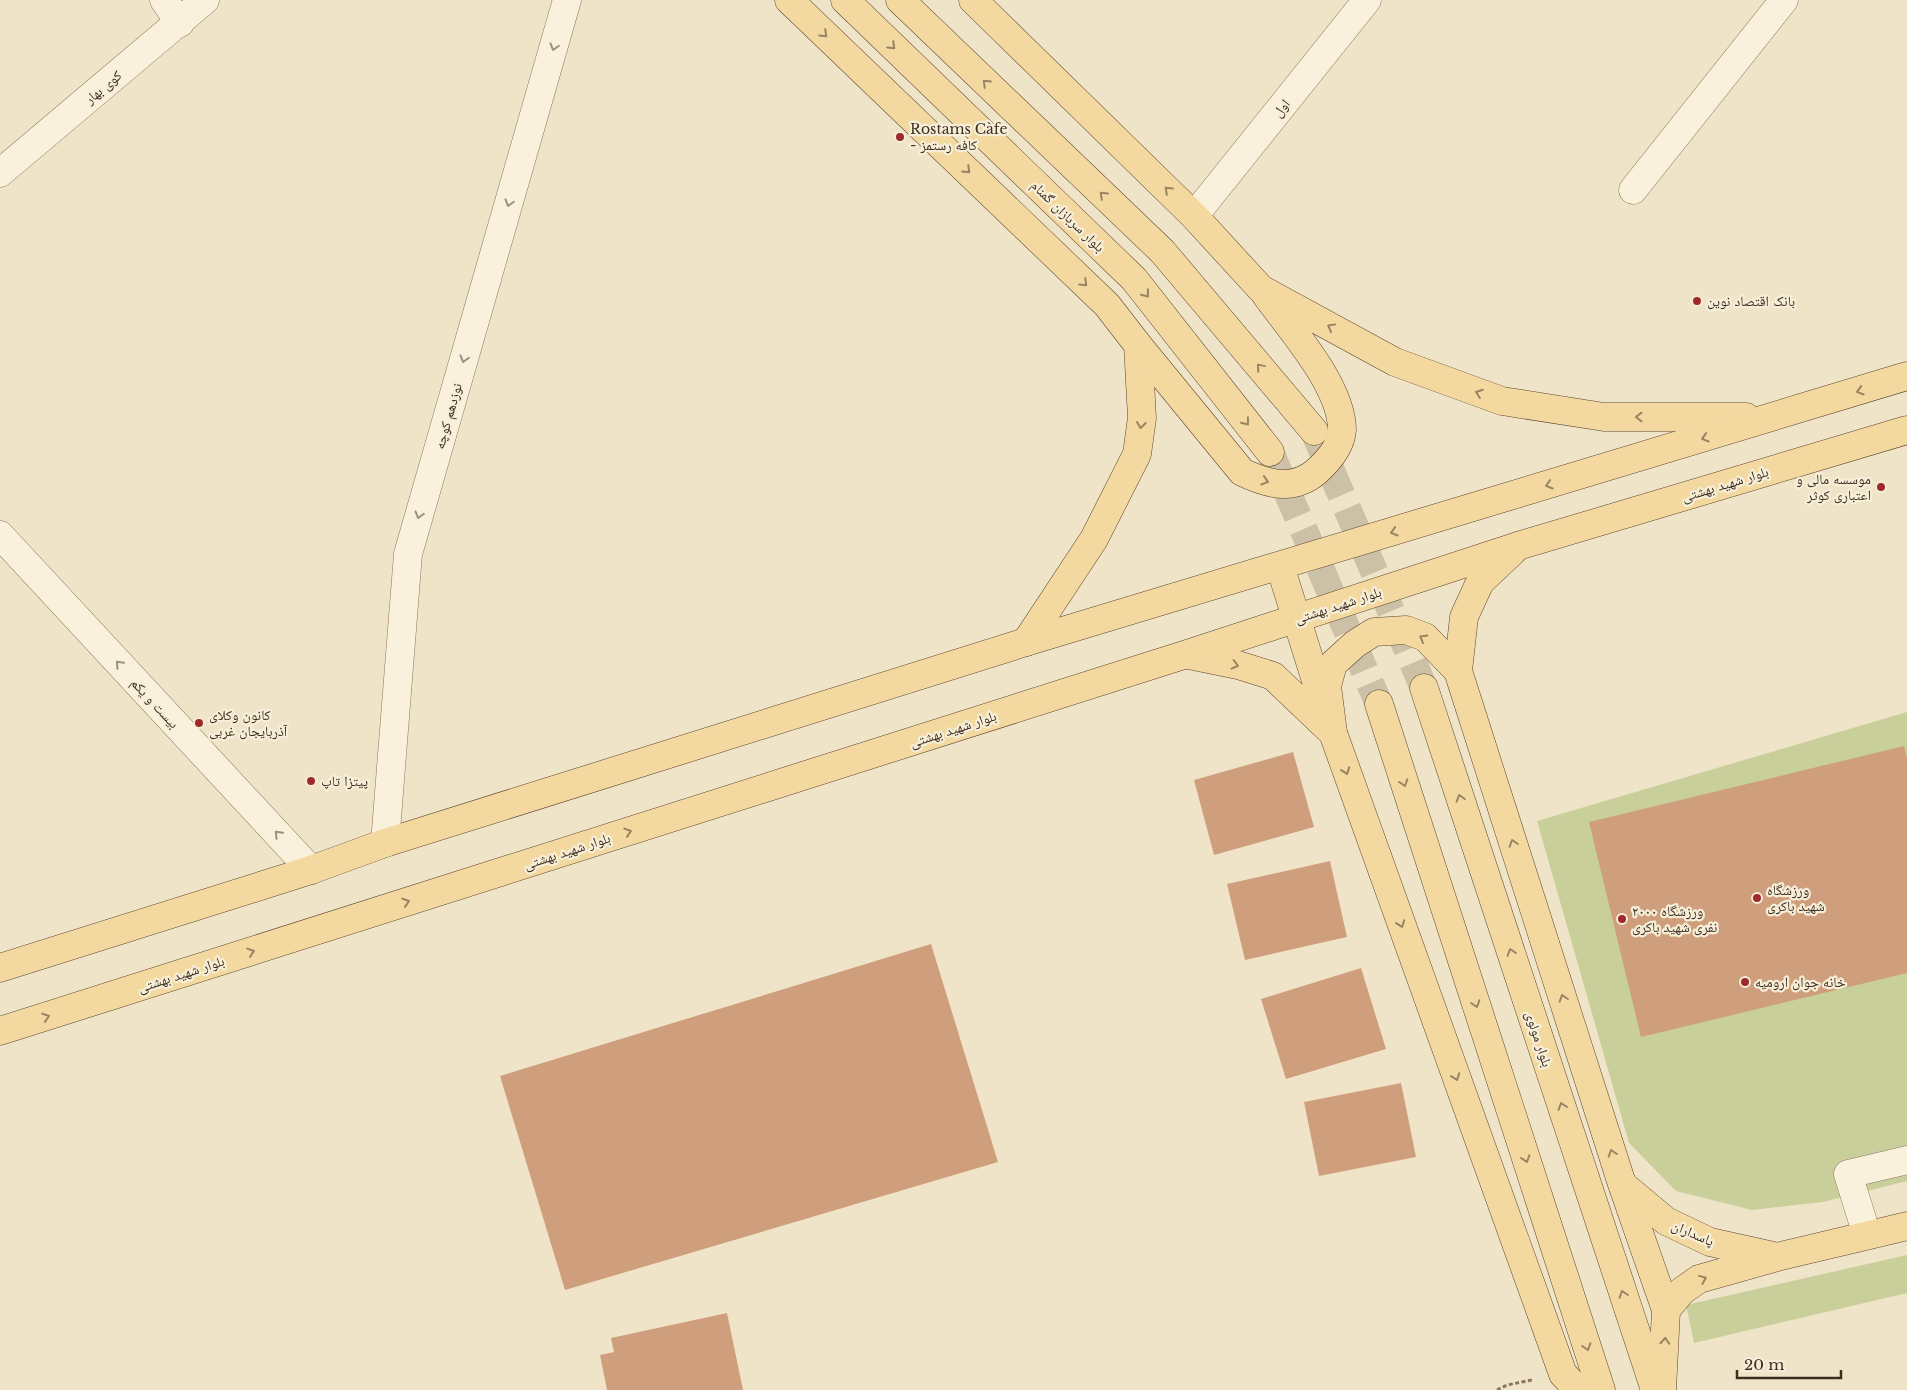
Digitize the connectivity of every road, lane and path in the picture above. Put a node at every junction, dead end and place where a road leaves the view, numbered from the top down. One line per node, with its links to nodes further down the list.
1 (164, 0): 10 (street)
2 (205, 0): 10 (street, کوی بهار)
3 (568, 0): 31 (street, نوزدهم کوچه, one-way to 31)
4 (789, 0): 15 (main road, one-way to 15)
5 (845, 0): 20 (main road, بلوار سربازان گمنام, one-way to 20)
6 (900, 0): 19 (main road, one-way to 6)
7 (973, 0): 13 (main road, one-way to 7)
8 (1367, 0): 13 (street, اول)
9 (1784, 0): 12 (street)
10 (180, 23): 11 (street, کوی بهار)
11 (0, 173)
12 (1634, 190)
13 (1194, 216): 14 (main road)
14 (1261, 289): 15 (main road, one-way to 14); 17 (main road, one-way to 14)
15 (1138, 345): 25 (main road, one-way to 25)
16 (1907, 376): 17 (main road, one-way to 17)
17 (1775, 417): 23 (main road, one-way to 23)
18 (1907, 430): 22 (main road, بلوار شهید بهشتی)
19 (1314, 431)
20 (1270, 452)
21 (0, 535): 32 (street, بیست و یکم, one-way to 21)
22 (1518, 546): 24 (main road, بلوار شهید بهشتی); 27 (main road)
23 (1280, 566): 24 (main road); 25 (main road)
24 (1297, 618): 26 (main road, بلوار شهید بهشتی); 30 (main road)
25 (1026, 642): 31 (main road)
26 (1187, 654): 30 (main road, one-way to 30); 34 (main road, بلوار شهید بهشتی, one-way to 26)
27 (1458, 671): 30 (main road, one-way to 30); 36 (main road, one-way to 27)
28 (1424, 688): 45 (main road, بلوار مولوی, one-way to 28)
29 (1378, 704): 44 (main road, one-way to 44)
30 (1332, 733): 43 (main road, one-way to 43)
31 (385, 843): 32 (main road)
32 (311, 870): 33 (main road)
33 (0, 968)
34 (0, 1031)
35 (1907, 1160): 38 (street)
36 (1622, 1184): 39 (main road, پاسداران); 40 (main road)
37 (1907, 1226): 38 (main road, پاسداران)
38 (1867, 1235): 39 (main road, پاسداران)
39 (1777, 1257): 40 (main road, پاسداران, one-way to 39)
40 (1666, 1310): 46 (main road, one-way to 40)
41 (1507, 1385): 42 (path)
42 (1510, 1390)
43 (1578, 1390)
44 (1600, 1390)
45 (1655, 1390)
46 (1662, 1390)

